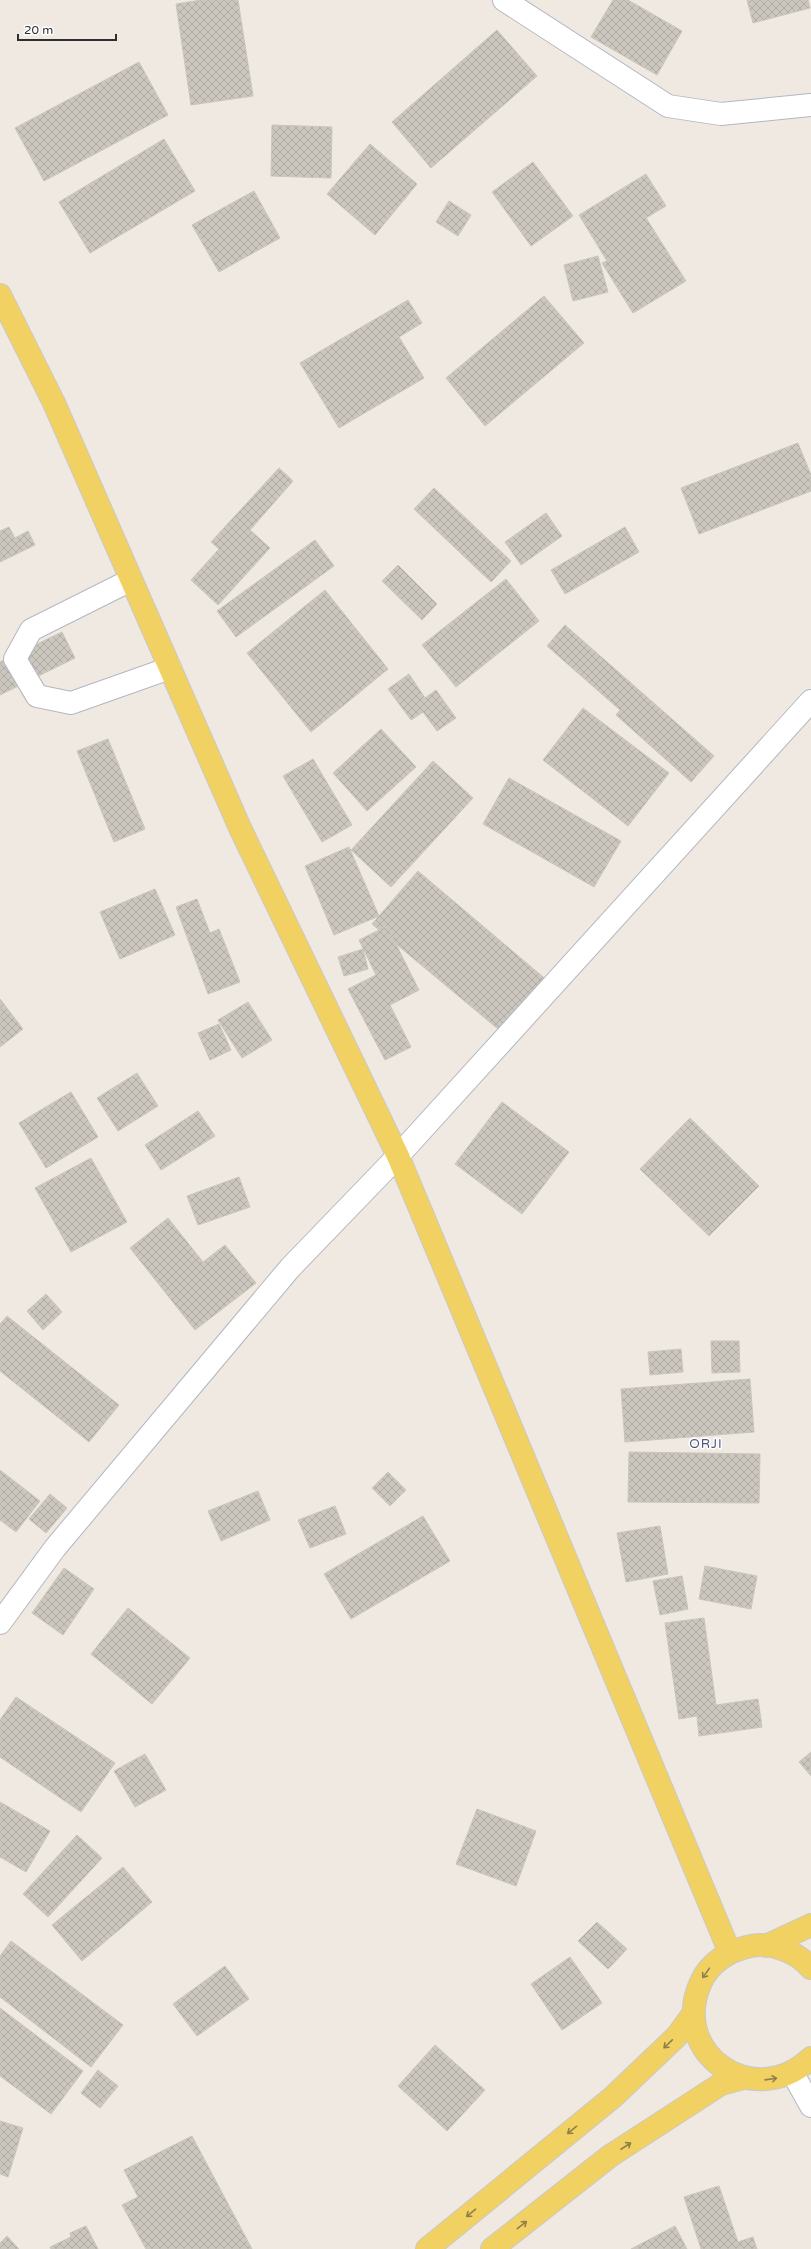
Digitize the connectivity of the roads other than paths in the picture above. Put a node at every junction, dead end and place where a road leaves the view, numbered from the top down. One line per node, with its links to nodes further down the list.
1 (504, 0): 2 (street)
2 (811, 105)
3 (1, 300): 4 (main road)
4 (131, 580): 5 (main road); 5 (street)
5 (170, 668): 7 (main road)
6 (811, 701): 7 (street)
7 (398, 1156): 8 (street); 11 (main road)
8 (0, 1623)
9 (811, 1925): 10 (main road)
10 (766, 1946): 11 (main road); 12 (main road)
11 (730, 1953): 13 (main road, one-way to 13)
12 (811, 1968)
13 (693, 2014): 16 (main road); 18 (main road, one-way to 18)
14 (811, 2058): 15 (main road)
15 (792, 2072): 16 (main road, one-way to 15); 17 (street)
16 (744, 2078): 19 (main road, one-way to 16)
17 (811, 2106)
18 (427, 2249)
19 (492, 2249)

